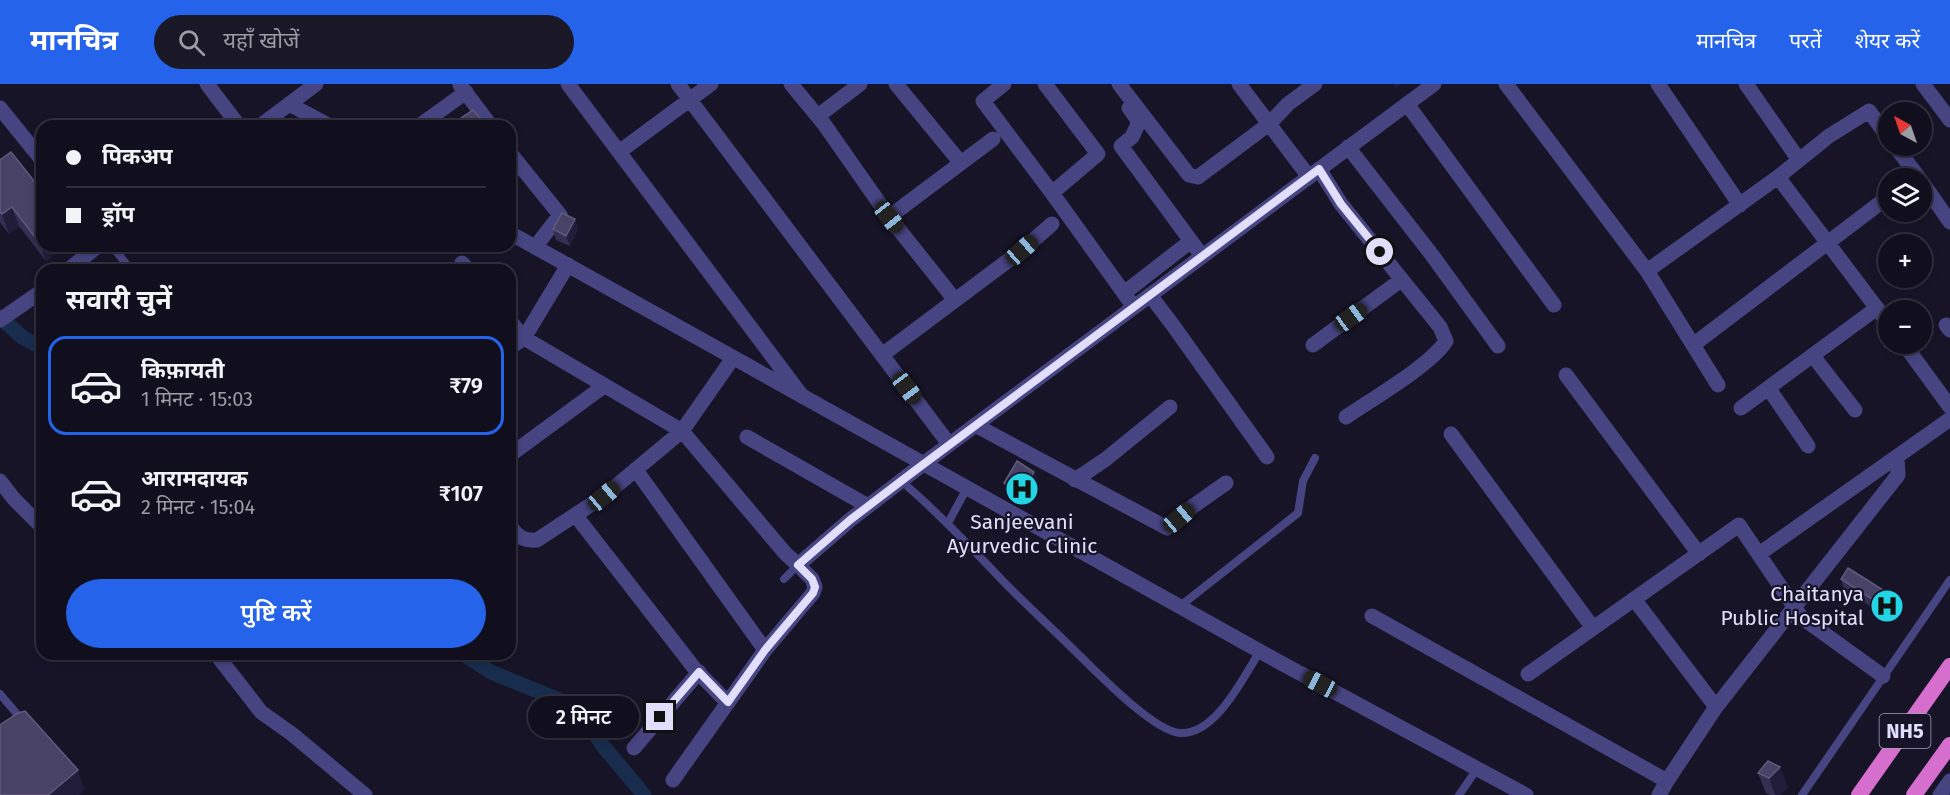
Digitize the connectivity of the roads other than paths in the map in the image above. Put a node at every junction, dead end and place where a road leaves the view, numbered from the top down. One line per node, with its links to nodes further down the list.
1 (207, 84): 26 (street)
2 (316, 84): 22 (street)
3 (568, 84): 37 (street)
4 (678, 84): 21 (street)
5 (711, 84): 21 (street)
6 (791, 84): 25 (street)
7 (860, 84): 25 (street)
8 (896, 84): 42 (street)
9 (1005, 84): 45 (street)
10 (1045, 84): 39 (street)
11 (1112, 84): 35 (street)
12 (1119, 84): 33 (street)
13 (1239, 84): 33 (street)
14 (1315, 84): 33 (street)
15 (1434, 84): 23 (street)
16 (1506, 84): 62 (street)
17 (1658, 84): 48 (street)
18 (1746, 84): 41 (street)
19 (1926, 85): 31 (street)
20 (463, 88): 29 (street); 30 (street)
21 (690, 100): 37 (street); 79 (street)
22 (289, 104): 27 (street); 28 (street)
23 (1407, 104): 36 (street); 68 (street)
24 (0, 108): 38 (street)
25 (818, 116): 49 (street)
26 (234, 120)
27 (268, 120)
28 (319, 120)
29 (426, 120)
30 (487, 120)
31 (1950, 120)
32 (1878, 123): 41 (street)
33 (1269, 124): 43 (street)
34 (993, 139): 42 (street)
35 (1121, 146): 39 (street); 53 (street)
36 (1348, 147): 43 (street); 77 (street)
37 (619, 152): 86 (street)
38 (36, 153)
39 (1098, 154): 45 (street)
40 (516, 160): 55 (street)
41 (1799, 160): 44 (street)
42 (960, 162): 49 (street)
43 (1314, 173): 58 (street); 63 (street)
44 (1778, 177): 48 (street); 54 (street)
45 (1052, 193): 64 (street)
46 (1932, 198): 50 (street)
47 (1878, 204): 54 (street)
48 (1740, 205): 62 (street)
49 (889, 217): 67 (street)
50 (1950, 222)
51 (1052, 224): 67 (street)
52 (516, 236): 55 (street)
53 (1190, 239): 58 (street); 64 (street)
54 (1827, 242): 70 (street); 76 (street)
55 (535, 247): 61 (street)
56 (90, 252): 59 (street)
57 (117, 252): 60 (lane)
58 (1202, 256): 65 (street)
59 (76, 264)
60 (126, 264)
61 (568, 265): 73 (street); 81 (street)
62 (1647, 271): 76 (street)
63 (1401, 280): 75 (street); 91 (street)
64 (1123, 291): 69 (street)
65 (1150, 295): 69 (street); 101 (street)
66 (36, 296): 71 (street)
67 (955, 300): 79 (street)
68 (1554, 305)
69 (1134, 307): 93 (street)
70 (1877, 308): 80 (street)
71 (0, 320)
72 (516, 328): 73 (street)
73 (524, 338): 74 (street); 84 (street)
74 (516, 344)
75 (1313, 345)
76 (1693, 345): 83 (street)
77 (1498, 346)
78 (1911, 354): 88 (street)
79 (882, 356): 97 (street)
80 (1813, 356): 85 (street); 90 (street)
81 (733, 358): 86 (street); 94 (street)
82 (1566, 375): 115 (street)
83 (1718, 385)
84 (604, 386): 94 (street); 99 (street)
85 (1769, 389): 89 (street); 98 (street)
86 (803, 397): 103 (street)
87 (1170, 407): 105 (street)
88 (1950, 407)
89 (1741, 408)
90 (1855, 410)
91 (1346, 417)
92 (1950, 419): 100 (street)
93 (975, 425): 97 (street); 105 (street)
94 (682, 431): 104 (street); 117 (street)
95 (1451, 434): 124 (street)
96 (747, 437): 110 (street)
97 (949, 444): 103 (street)
98 (1808, 446)
99 (516, 451)
100 (1897, 456): 116 (street); 122 (street)
101 (1267, 457)
102 (1316, 458): 121 (lane)
103 (923, 464): 109 (street); 110 (street)
104 (636, 470): 111 (street); 125 (street)
105 (1075, 480): 107 (street)
106 (0, 481): 112 (street)
107 (1226, 483)
108 (908, 487): 113 (lane)
109 (967, 488): 113 (lane); 121 (street)
110 (868, 506): 117 (street)
111 (576, 516): 114 (street); 129 (street)
112 (36, 521)
113 (948, 524): 126 (lane)
114 (516, 533)
115 (1699, 554): 116 (street); 120 (street)
116 (1759, 554): 122 (street)
117 (798, 565): 118 (lane); 125 (street)
118 (784, 579)
119 (1950, 580): 131 (lane)
120 (1634, 599): 124 (street); 134 (street)
121 (1179, 607): 126 (street)
122 (1794, 607): 131 (street); 134 (street)
123 (1371, 616): 140 (street)
124 (1593, 628): 130 (street)
125 (765, 650): 133 (street)
126 (1260, 651): 138 (street)
127 (221, 660): 142 (street)
128 (1950, 666): 147 (highway, NH5)
129 (699, 672): 133 (street); 137 (street)
130 (1528, 674)
131 (1883, 676): 146 (lane)
132 (0, 694): 135 (lane)
133 (728, 702): 139 (street)
134 (1716, 707): 140 (street)
135 (28, 727)
136 (1950, 745): 148 (highway, NH5)
137 (634, 747)
138 (1477, 769): 143 (lane); 144 (street)
139 (673, 780)
140 (1667, 781): 145 (street)
141 (1950, 782): 149 (street)
142 (364, 795)
143 (1459, 795)
144 (1526, 795)
145 (1659, 795)
146 (1802, 795)
147 (1859, 795)
148 (1914, 795)
149 (1940, 795)

